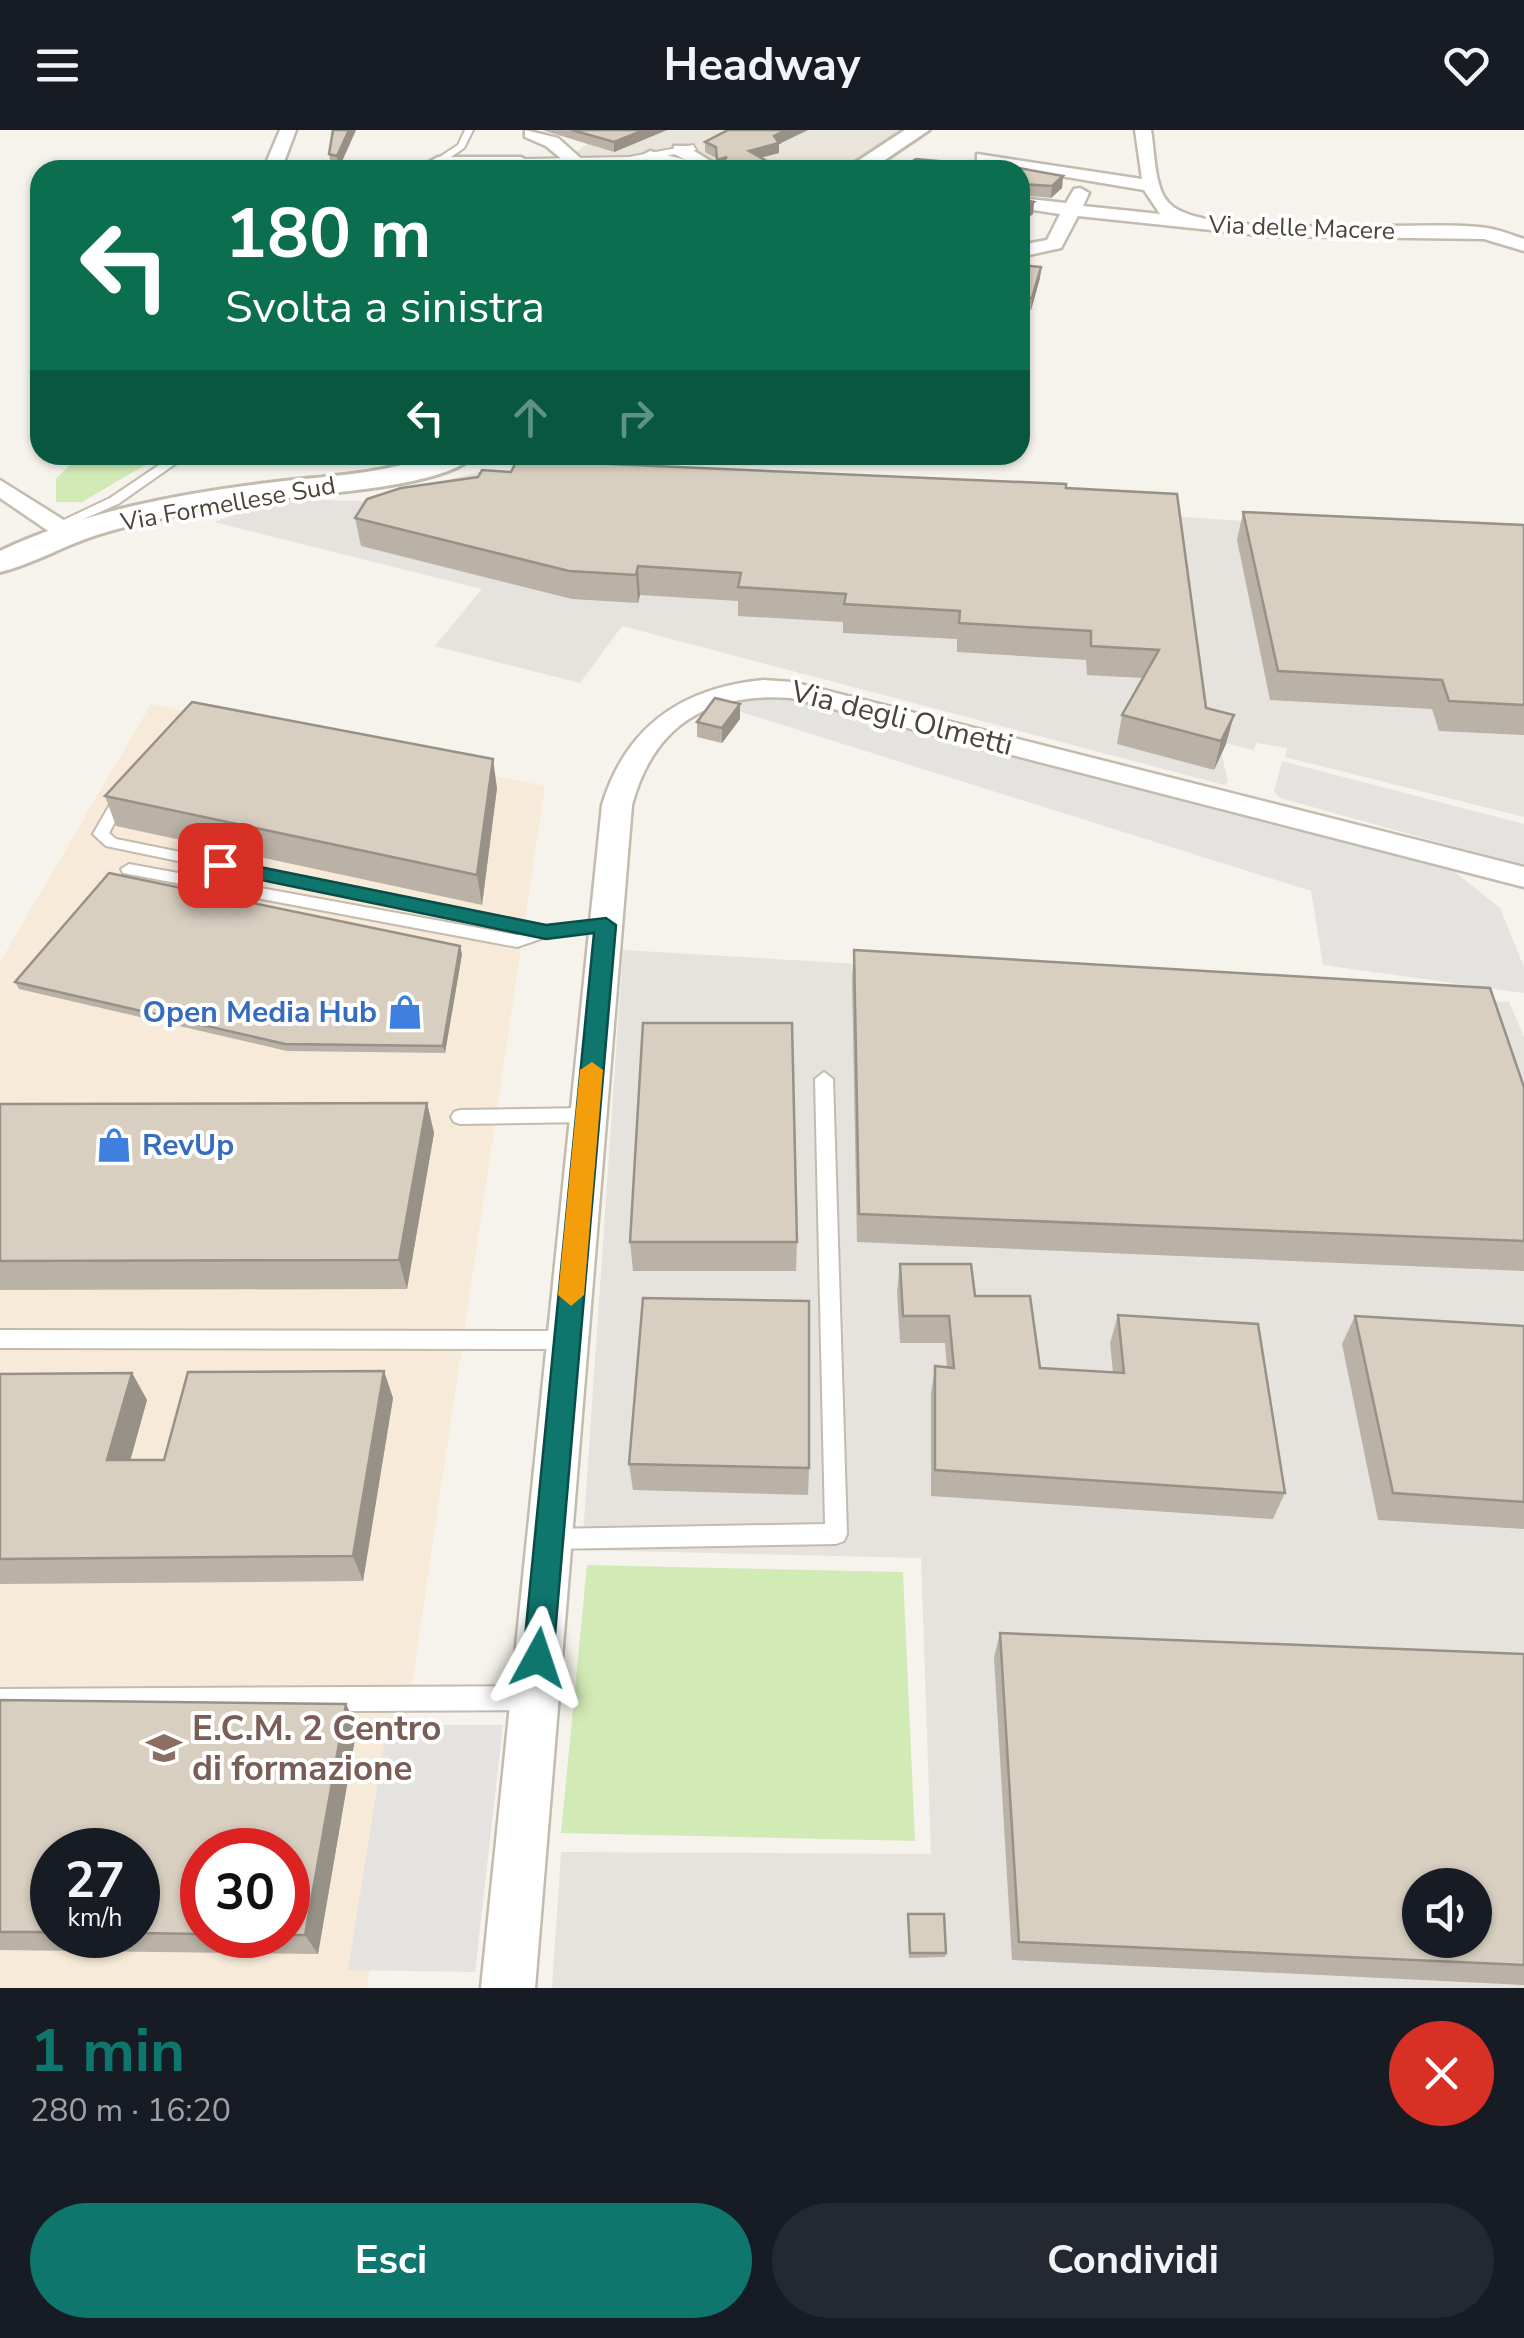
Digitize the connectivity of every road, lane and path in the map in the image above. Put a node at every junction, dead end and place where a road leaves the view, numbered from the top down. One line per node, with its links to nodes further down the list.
1 (288, 130): 9 (street)
2 (469, 130): 10 (lane)
3 (918, 130): 14 (street)
4 (1143, 130): 18 (street, Via delle Macere)
5 (530, 133): 11 (street)
6 (696, 142): 7 (lane)
7 (650, 156): 12 (lane); 13 (street)
8 (983, 158): 15 (street)
9 (276, 160)
10 (444, 160)
11 (574, 160)
12 (601, 160)
13 (665, 160)
14 (871, 160)
15 (993, 160)
16 (1030, 168): 17 (street)
17 (1080, 178): 18 (street); 20 (street)
18 (1154, 186): 21 (street, Via delle Macere)
19 (1030, 204): 20 (street)
20 (1072, 210): 21 (street); 25 (street)
21 (1182, 219): 23 (street, Via delle Macere)
22 (1524, 229): 23 (street)
23 (1486, 233): 24 (street, Via delle Macere)
24 (1524, 245)
25 (1030, 249)
26 (167, 465): 29 (lane)
27 (423, 465): 29 (street, Via Formellese Sud)
28 (0, 488): 29 (street)
29 (63, 530): 30 (street, Via Formellese Sud)
30 (0, 563)
31 (132, 781): 35 (lane)
32 (129, 869): 35 (lane)
33 (1521, 886): 34 (street, Via degli Olmetti)
34 (606, 925): 35 (lane); 37 (street, Via degli Olmetti)
35 (546, 932)
36 (824, 1079): 41 (lane)
37 (588, 1116): 38 (lane); 40 (street, Via degli Olmetti)
38 (460, 1117)
39 (0, 1338): 40 (lane)
40 (567, 1340): 41 (street, Via degli Olmetti)
41 (548, 1539): 42 (street, Via degli Olmetti)
42 (534, 1698): 43 (lane); 44 (street, Via degli Olmetti)
43 (0, 1701)
44 (508, 1988)

